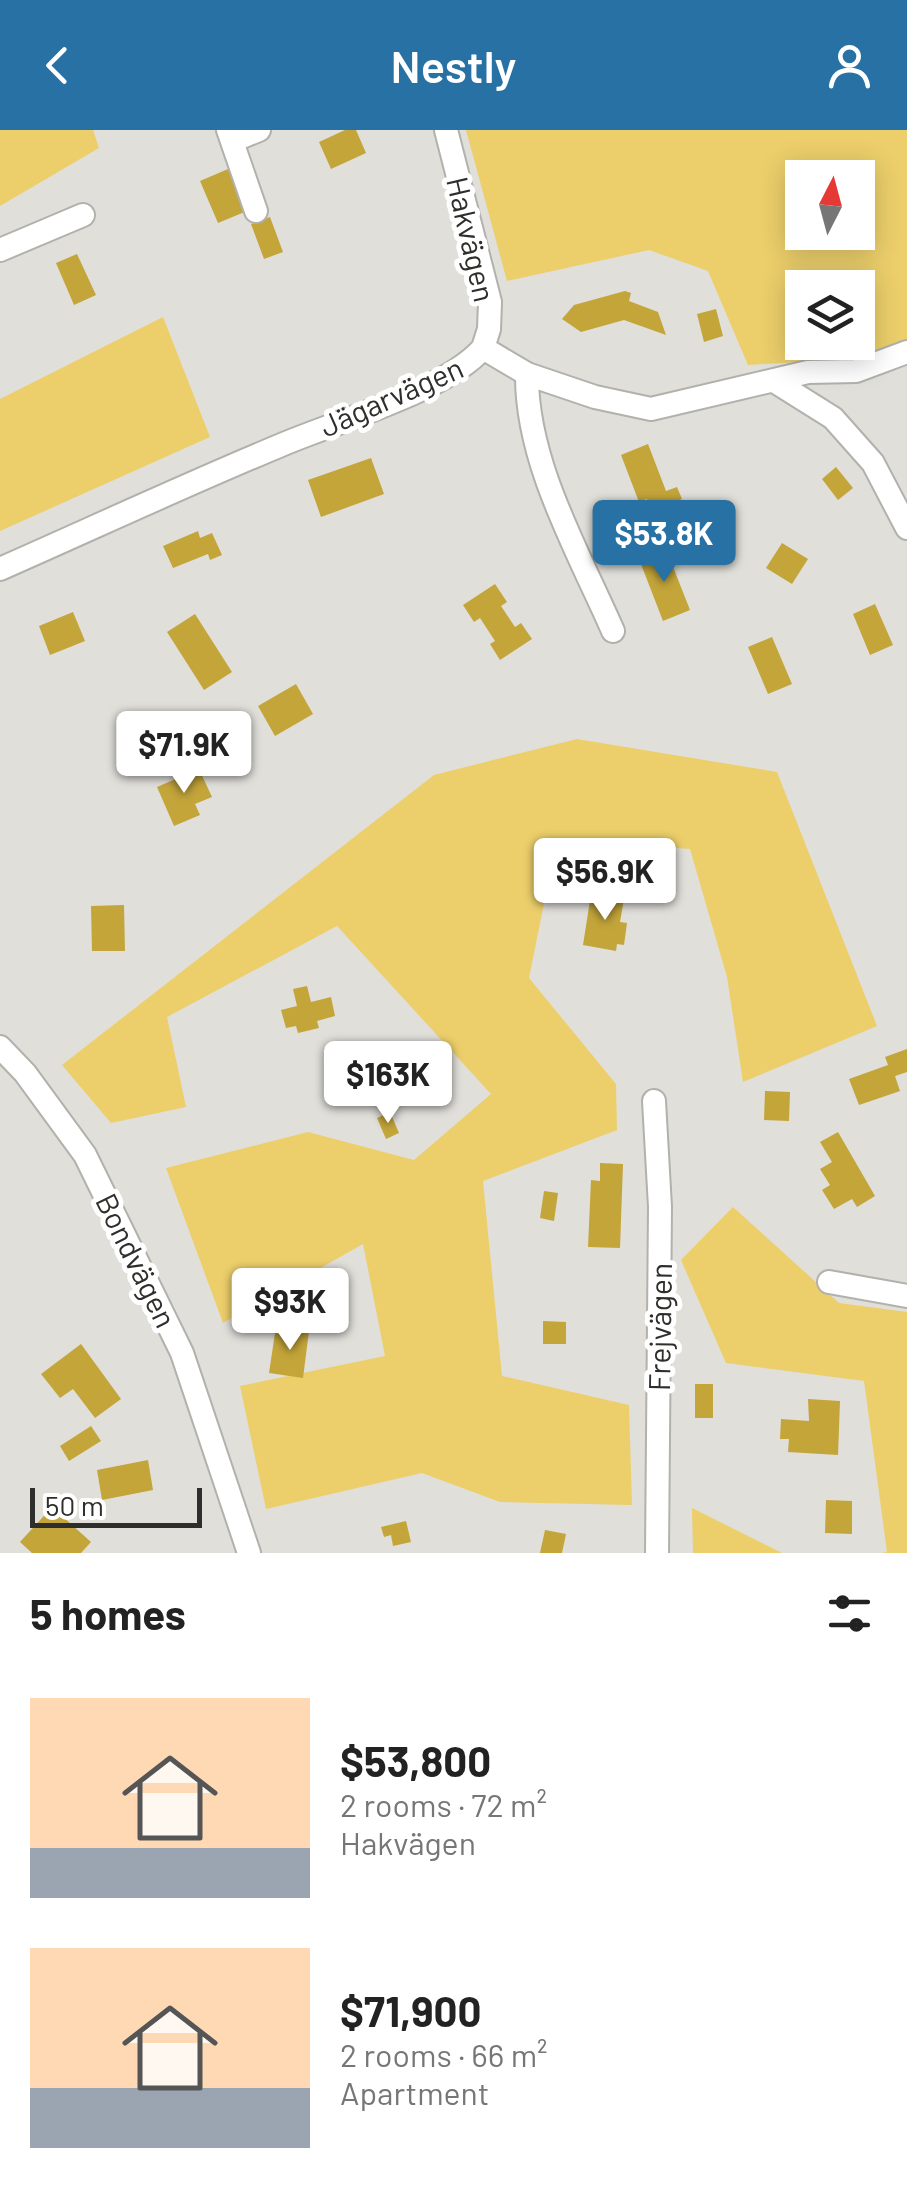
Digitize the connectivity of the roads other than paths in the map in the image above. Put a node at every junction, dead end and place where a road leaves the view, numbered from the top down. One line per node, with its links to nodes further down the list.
1 (259, 130): 3 (street)
2 (446, 130): 7 (street, Hakvägen)
3 (230, 135): 4 (street)
4 (256, 211)
5 (83, 216): 6 (street)
6 (0, 250)
7 (483, 348): 9 (street, Jägarvägen); 12 (street, Jägarvägen)
8 (907, 352): 10 (street, Jägarvägen)
9 (527, 374): 10 (street, Jägarvägen); 13 (street)
10 (774, 380): 11 (street)
11 (907, 528)
12 (0, 569)
13 (613, 631)
14 (0, 1047): 18 (street, Bondvägen)
15 (654, 1101): 19 (street, Frejvägen)
16 (829, 1282): 17 (street)
17 (907, 1296)
18 (248, 1553)
19 (657, 1553)

